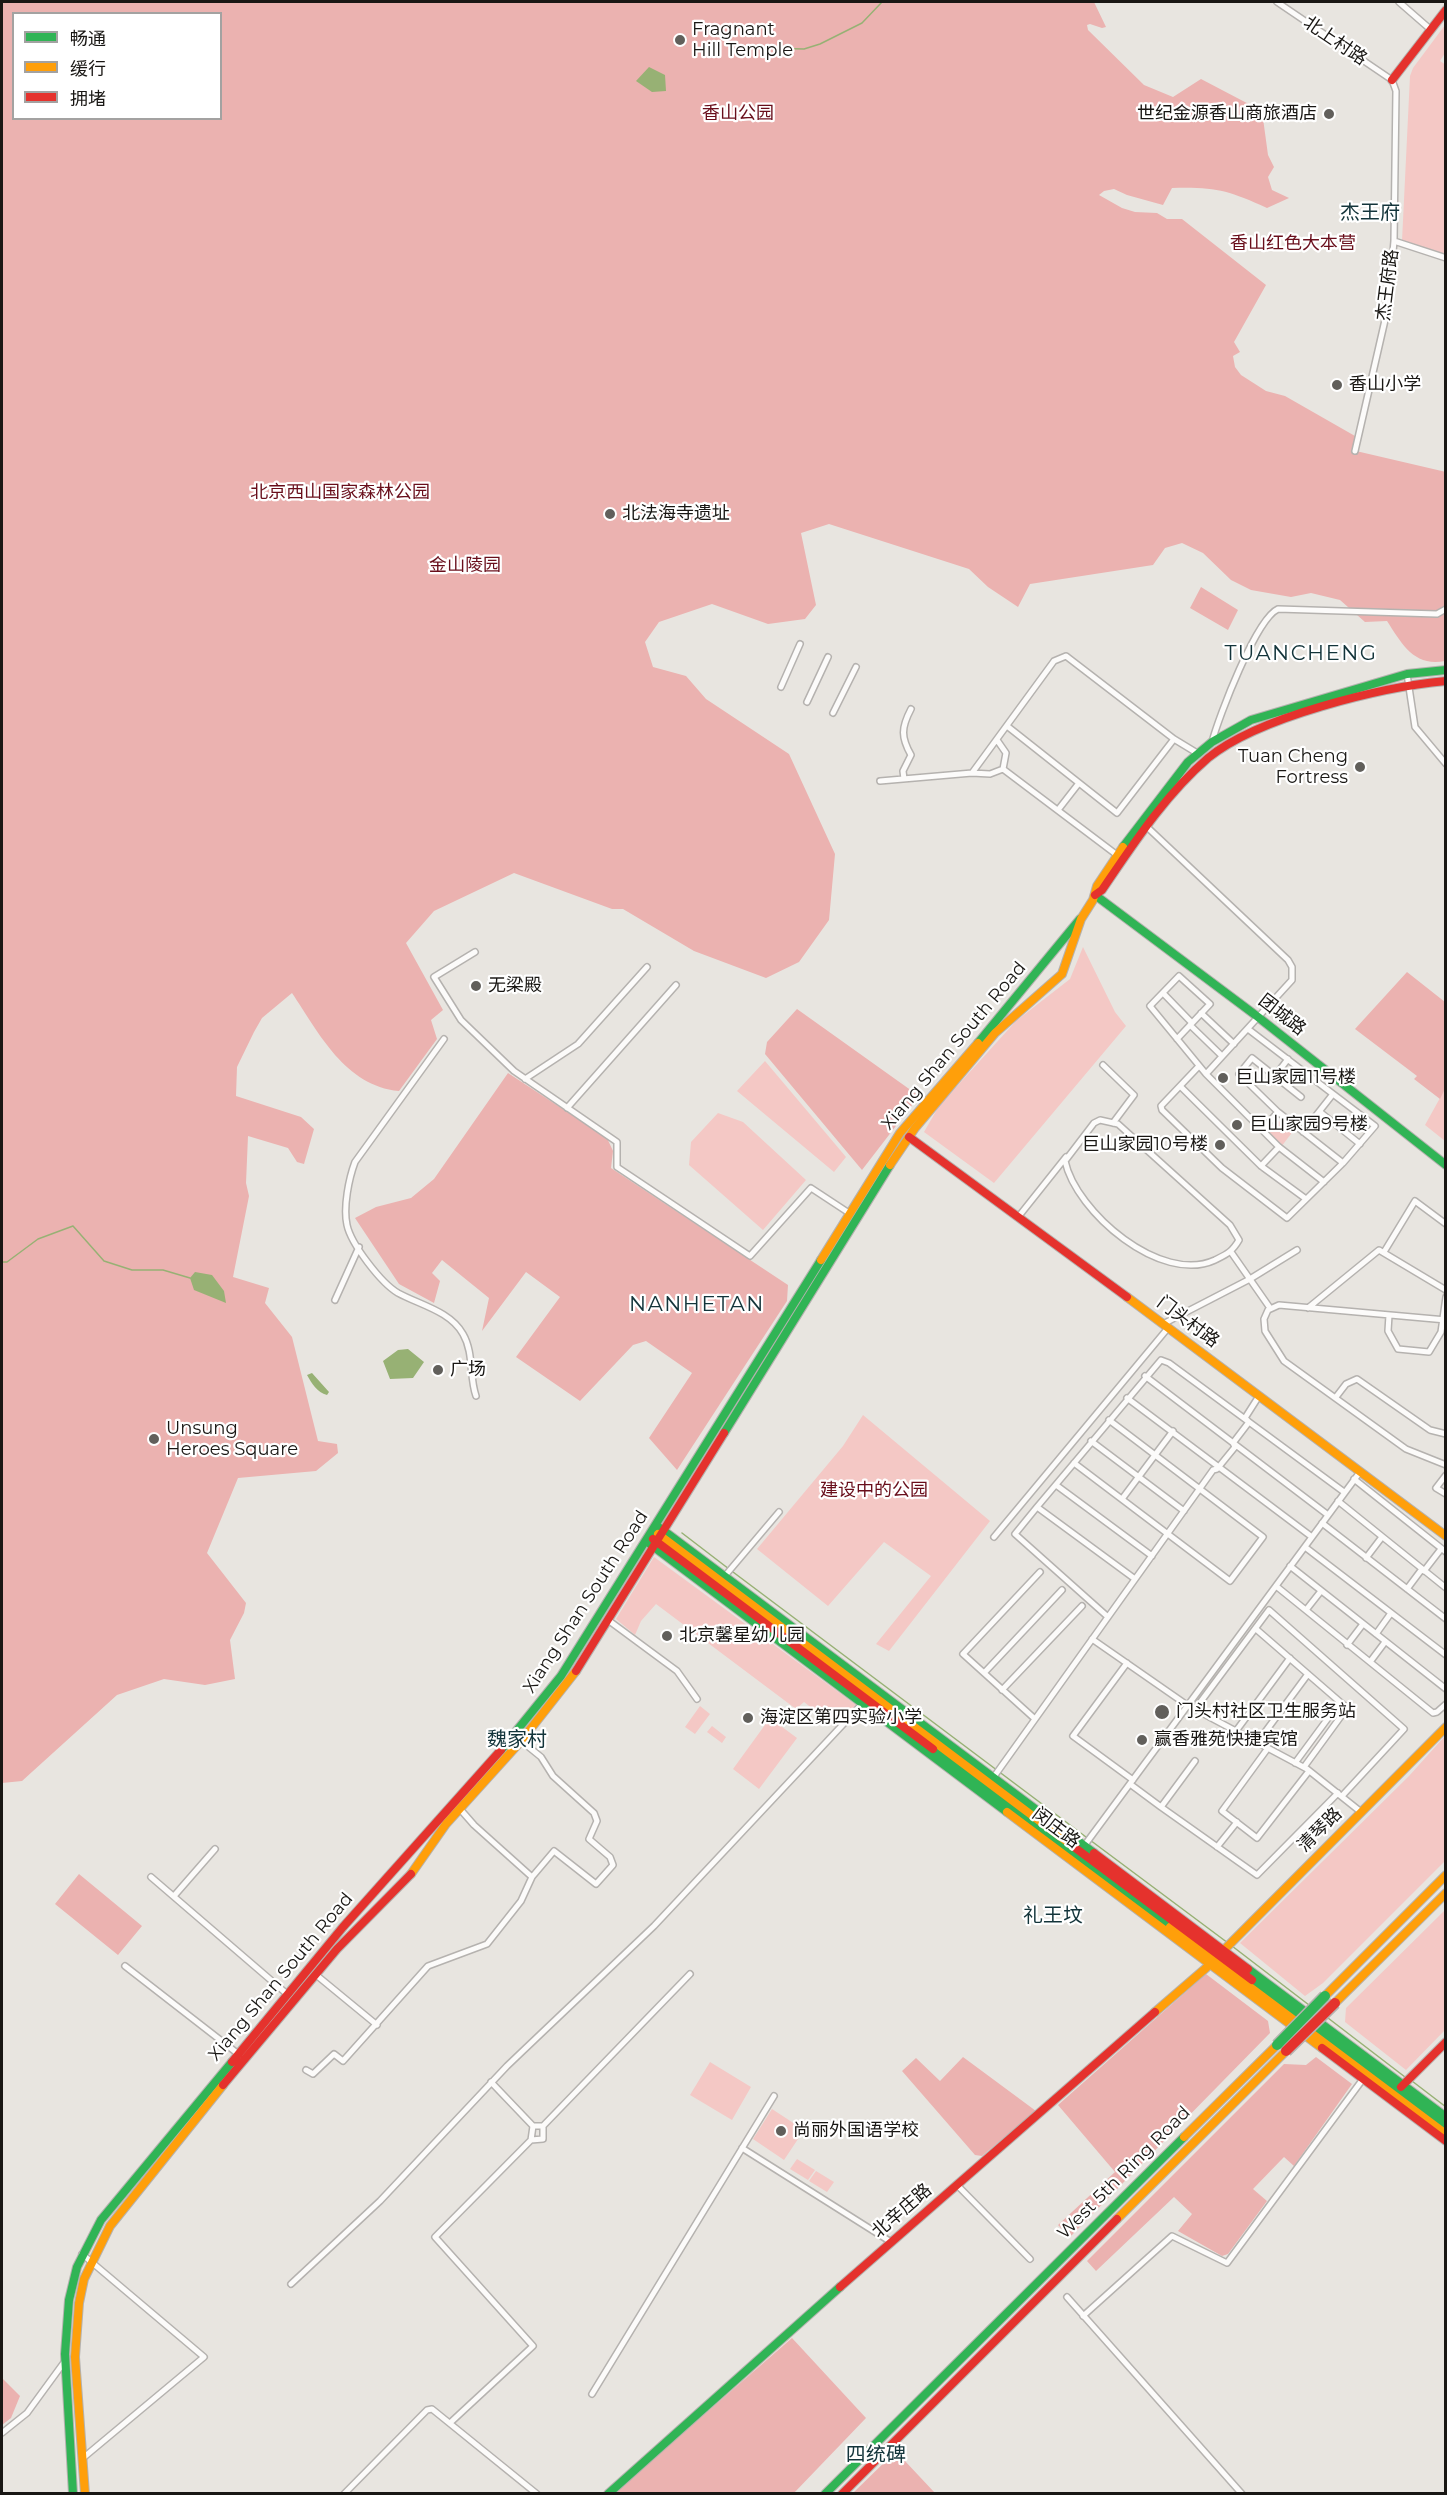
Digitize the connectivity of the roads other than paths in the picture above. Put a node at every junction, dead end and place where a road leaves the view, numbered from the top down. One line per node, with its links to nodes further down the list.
1 (1277, 2): 5 (street, 北上村路)
2 (1399, 2): 4 (street)
3 (1446, 10): 4 (main road)
4 (1431, 29): 5 (main road)
5 (1392, 80): 6 (street, 杰王府路)
6 (1394, 241): 7 (street); 8 (street, 杰王府路)
7 (1446, 258)
8 (1355, 451)
9 (1446, 609): 23 (street)
10 (800, 644): 16 (street)
11 (828, 657): 17 (street)
12 (856, 667): 19 (street)
13 (1446, 670): 14 (main road, Xiang Shan South Road)
14 (1409, 679): 15 (main road, Xiang Shan South Road); 23 (main road, Xiang Shan South Road); 25 (street); 32 (main road, Xiang Shan South Road)
15 (1446, 681)
16 (781, 687)
17 (807, 702)
18 (910, 709): 28 (street)
19 (833, 713)
20 (1007, 726): 21 (street); 22 (street); 30 (street)
21 (1174, 739): 24 (street); 30 (street)
22 (997, 740): 26 (street); 27 (street)
23 (1212, 742): 24 (main road, Xiang Shan South Road)
24 (1197, 753): 33 (main road, Xiang Shan South Road)
25 (1446, 764)
26 (1003, 769): 27 (street); 31 (street)
27 (972, 773): 28 (street)
28 (904, 779): 29 (street)
29 (880, 781)
30 (1079, 783): 31 (street)
31 (1058, 810): 33 (street)
32 (1146, 826): 34 (main road, Xiang Shan South Road); 41 (street)
33 (1117, 855): 34 (main road, Xiang Shan South Road)
34 (1095, 895): 35 (main road, Xiang Shan South Road); 41 (main road, 团城路)
35 (1082, 918): 63 (main road, Xiang Shan South Road); 72 (main road, Xiang Shan South Road)
36 (475, 952): 53 (street)
37 (646, 967): 53 (street)
38 (676, 985): 57 (street)
39 (1163, 993): 40 (street); 42 (street); 45 (street)
40 (1201, 1013): 42 (street); 46 (street)
41 (1258, 1017): 43 (street); 68 (main road, 团城路)
42 (1191, 1024): 45 (street); 47 (street)
43 (1248, 1029): 46 (street); 48 (street)
44 (444, 1039): 75 (street)
45 (1177, 1039): 50 (street)
46 (1234, 1044): 47 (street)
47 (1222, 1056): 51 (street)
48 (1288, 1059): 52 (street); 55 (street)
49 (1103, 1065): 60 (street)
50 (1199, 1066): 51 (street); 54 (street)
51 (1206, 1074): 61 (street)
52 (1275, 1076): 56 (street); 58 (street)
53 (525, 1079): 57 (street)
54 (1180, 1086): 69 (street); 71 (street)
55 (1333, 1094): 59 (street); 64 (street)
56 (1301, 1097)
57 (567, 1108): 72 (street)
58 (1278, 1112): 61 (street); 62 (street)
59 (1320, 1112): 62 (street); 64 (street)
60 (1113, 1123): 66 (street); 77 (street)
61 (1262, 1130): 65 (street)
62 (1304, 1132): 67 (street)
63 (909, 1137): 73 (main road, 门头村路); 118 (main road, Xiang Shan South Road)
64 (1360, 1144): 67 (street)
65 (1279, 1147): 69 (street); 70 (street)
66 (1069, 1154): 73 (street); 77 (street)
67 (1343, 1163): 70 (street)
68 (1446, 1164)
69 (1261, 1166): 71 (street)
70 (1324, 1182): 71 (street)
71 (1306, 1199)
72 (849, 1214): 118 (main road, Xiang Shan South Road)
73 (1019, 1216): 87 (main road, 门头村路)
74 (1446, 1224): 78 (street)
75 (359, 1247): 82 (street); 89 (street)
76 (1297, 1250): 79 (street)
77 (1231, 1252): 79 (street)
78 (1384, 1252): 80 (street); 84 (street)
79 (1250, 1279): 83 (street); 87 (street)
80 (1446, 1290)
81 (1446, 1297): 86 (street)
82 (335, 1300)
83 (1270, 1308): 84 (street); 91 (street)
84 (1308, 1308): 85 (street)
85 (1389, 1316): 86 (street); 86 (street)
86 (1444, 1320)
87 (1166, 1326): 90 (main road, 门头村路); 120 (street)
88 (1145, 1376): 92 (street); 93 (street); 98 (street)
89 (476, 1396)
90 (1259, 1396): 93 (street); 104 (main road, 门头村路)
91 (1336, 1397): 96 (street); 101 (street)
92 (1128, 1398): 94 (street); 95 (street)
93 (1245, 1418): 98 (street); 108 (street)
94 (1109, 1420): 97 (street); 99 (street)
95 (1173, 1431): 99 (street); 102 (street)
96 (1446, 1434)
97 (1092, 1441): 100 (street); 105 (street)
98 (1233, 1443): 102 (street); 115 (street)
99 (1155, 1455): 105 (street); 107 (street)
100 (1074, 1463): 106 (street); 110 (street)
101 (1446, 1465)
102 (1219, 1467): 107 (street); 121 (street)
103 (1446, 1475): 109 (street)
104 (1357, 1476): 108 (street); 119 (main road, 门头村路); 124 (street)
105 (1139, 1477): 110 (street); 113 (street)
106 (1056, 1485): 112 (street); 125 (street)
107 (1200, 1489): 113 (street); 117 (street)
108 (1344, 1492): 111 (street)
109 (1446, 1494)
110 (1122, 1499): 117 (street)
111 (1338, 1501): 115 (street); 122 (street)
112 (1038, 1507): 131 (street); 140 (street)
113 (1184, 1511): 117 (street)
114 (779, 1512): 130 (street)
115 (1328, 1515): 116 (street)
116 (1322, 1523): 121 (street); 126 (street)
117 (1168, 1533): 125 (street)
118 (655, 1536): 130 (main road, 闵庄路); 142 (main road, Xiang Shan South Road); 158 (main road, 闵庄路); 166 (main road, Xiang Shan South Road)
119 (1446, 1536)
120 (994, 1537)
121 (1312, 1537): 123 (street)
122 (1382, 1537): 126 (street); 128 (street)
123 (1305, 1546): 127 (street); 139 (street)
124 (1444, 1550): 128 (street)
125 (1152, 1556): 131 (street)
126 (1366, 1558): 134 (street)
127 (1290, 1566): 132 (street); 136 (street)
128 (1423, 1570): 133 (street); 134 (street)
129 (1040, 1572): 153 (street)
130 (722, 1579): 172 (main road, 闵庄路); 187 (main road, 闵庄路)
131 (1135, 1579): 140 (street)
132 (1276, 1586): 138 (street); 161 (street)
133 (1446, 1588)
134 (1407, 1589): 141 (street)
135 (1062, 1590): 153 (street)
136 (1321, 1591): 138 (street); 143 (street)
137 (1082, 1606): 156 (street)
138 (1306, 1610): 148 (street)
139 (1391, 1613): 145 (street); 149 (street)
140 (1108, 1617): 146 (street)
141 (1446, 1618)
142 (608, 1620): 157 (street); 166 (main road, Xiang Shan South Road)
143 (1363, 1624): 145 (street); 148 (street)
144 (1256, 1629): 150 (street); 162 (street); 174 (street)
145 (1376, 1634): 147 (street)
146 (1092, 1639): 152 (street); 163 (street)
147 (1385, 1642): 151 (street); 155 (street)
148 (1347, 1645): 151 (street)
149 (1446, 1655)
150 (1290, 1658): 154 (street); 165 (street)
151 (1370, 1662): 160 (street)
152 (1127, 1663): 161 (street); 173 (street)
153 (984, 1673): 156 (street)
154 (1308, 1674): 159 (street); 167 (street)
155 (1446, 1689)
156 (1002, 1690): 163 (street)
157 (697, 1699)
158 (865, 1701): 187 (main road, 闵庄路); 198 (street)
159 (1340, 1702): 170 (street); 171 (street)
160 (1446, 1704)
161 (1187, 1706): 162 (street); 173 (street)
162 (1196, 1708): 165 (street)
163 (1035, 1719): 172 (street)
164 (1446, 1727): 177 (main road, 清琴路)
165 (1236, 1731): 167 (street)
166 (518, 1738): 176 (main road, Xiang Shan South Road); 184 (street); 191 (main road, Xiang Shan South Road)
167 (1257, 1743): 168 (street)
168 (1268, 1748): 170 (street); 178 (street)
169 (1195, 1761): 175 (street)
170 (1295, 1762): 171 (street)
171 (1307, 1769): 174 (street); 178 (street)
172 (993, 1778): 179 (main road, 闵庄路)
173 (1132, 1782): 175 (street); 179 (street)
174 (1340, 1795): 177 (street); 180 (street)
175 (1161, 1807): 180 (street)
176 (460, 1809): 184 (street); 189 (main road, Xiang Shan South Road)
177 (1361, 1812): 187 (main road, 清琴路)
178 (1237, 1822): 180 (street)
179 (1084, 1846): 187 (main road, 闵庄路)
180 (1217, 1847)
181 (215, 1849): 186 (street)
182 (1446, 1875): 194 (main road, West 5th Ring Road, bridge)
183 (151, 1876): 186 (street)
184 (532, 1877): 192 (street)
185 (1446, 1893): 194 (main road, West 5th Ring Road, bridge)
186 (174, 1896): 191 (street)
187 (1217, 1958): 197 (main road, 闵庄路); 199 (main road, 闵庄路); 205 (main road, 闵庄路); 209 (main road, 北辛庄路)
188 (124, 1966): 195 (street)
189 (315, 1974): 192 (street); 211 (main road, Xiang Shan South Road)
190 (690, 1974): 203 (street)
191 (287, 1994): 195 (main road, Xiang Shan South Road)
192 (377, 2025): 196 (street)
193 (1446, 2042): 199 (main road)
194 (1281, 2048): 227 (main road, West 5th Ring Road); 228 (main road, West 5th Ring Road)
195 (237, 2053): 211 (main road, Xiang Shan South Road)
196 (306, 2070)
197 (1363, 2079): 207 (main road, 闵庄路); 215 (street)
198 (491, 2082): 202 (street); 213 (street)
199 (1400, 2087): 201 (main road, 闵庄路); 204 (main road, 闵庄路)
200 (774, 2096): 208 (street)
201 (1446, 2117)
202 (532, 2126): 203 (street); 206 (street)
203 (543, 2126): 206 (street)
204 (1446, 2126)
205 (1446, 2134)
206 (531, 2140): 218 (street)
207 (1446, 2141)
208 (742, 2148): 210 (street); 217 (street)
209 (957, 2185): 210 (main road, 北辛庄路); 212 (street)
210 (891, 2242): 226 (main road, 北辛庄路)
211 (87, 2258): 216 (main road, Xiang Shan South Road); 221 (main road, Xiang Shan South Road); 221 (street)
212 (1030, 2259)
213 (291, 2284)
214 (1067, 2297): 215 (street)
215 (1083, 2316): 229 (street)
216 (66, 2360): 219 (street); 220 (main road, Xiang Shan South Road)
217 (592, 2394)
218 (451, 2422): 224 (street); 225 (street)
219 (2, 2433)
220 (71, 2452): 221 (main road); 222 (main road, Xiang Shan South Road)
221 (83, 2455): 223 (main road, Xiang Shan South Road)
222 (73, 2493)
223 (85, 2493)
224 (344, 2493)
225 (537, 2493)
226 (608, 2493)
227 (825, 2493)
228 (842, 2493)
229 (1242, 2493)

